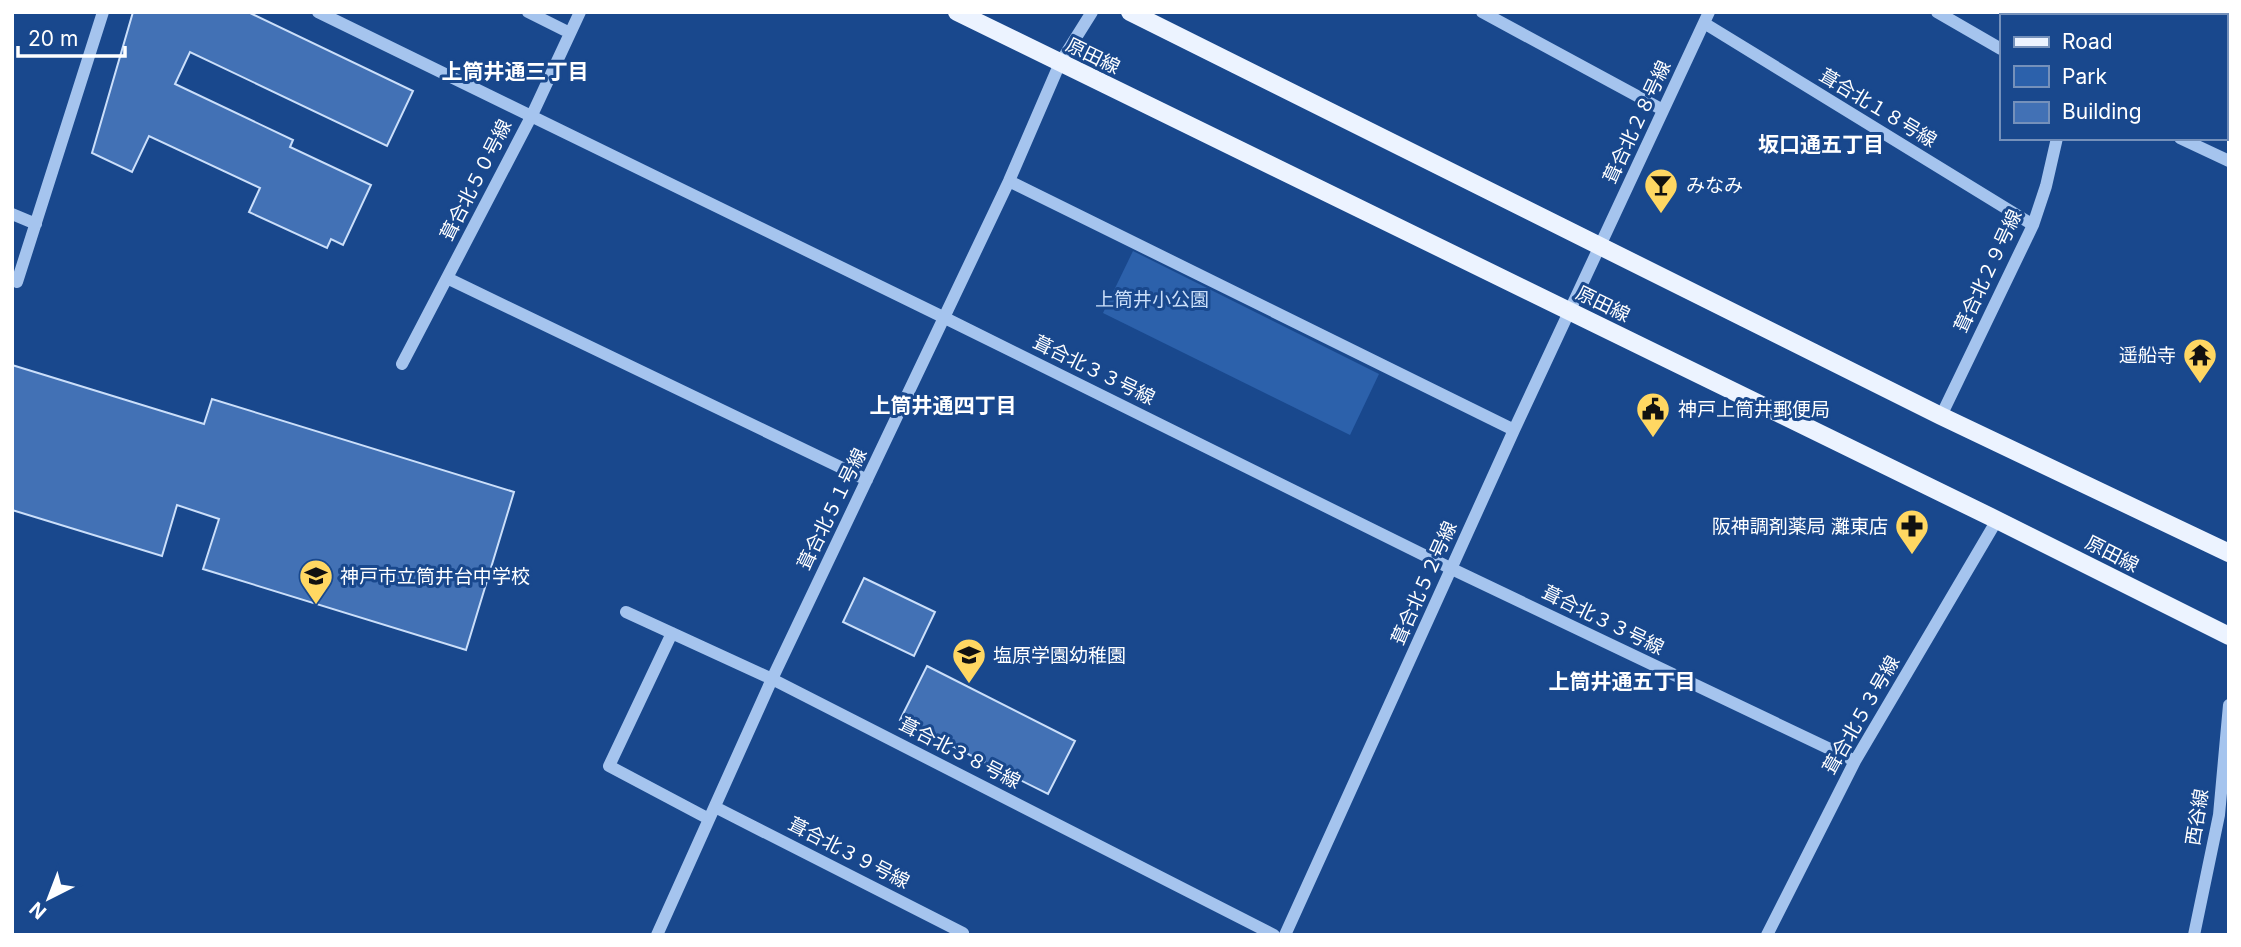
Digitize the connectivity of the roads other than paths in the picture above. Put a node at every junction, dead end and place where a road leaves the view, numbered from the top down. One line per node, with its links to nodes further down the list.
1 (103, 12): 21 (street)
2 (318, 12): 15 (street, 葺合北３３号線)
3 (528, 12): 11 (street)
4 (580, 12): 11 (street, 葺合北５０号線)
5 (957, 12): 13 (main road, 原田線)
6 (1092, 12): 13 (street, 葺合北５１号線)
7 (1130, 12): 23 (main road)
8 (1482, 12): 14 (street)
9 (1937, 12): 12 (street)
10 (1707, 18): 14 (street, 葺合北２８号線); 22 (street, 葺合北１８号線)
11 (570, 33): 15 (street, 葺合北５０号線)
12 (2000, 48)
13 (1060, 63): 19 (street, 葺合北５１号線); 26 (main road, 原田線)
14 (1663, 110): 23 (street, 葺合北２８号線)
15 (531, 115): 24 (street, 葺合北５０号線); 27 (street, 葺合北３３号線)
16 (2057, 140): 22 (street, 葺合北２９号線)
17 (2184, 140): 18 (street)
18 (2229, 161)
19 (1009, 181): 27 (street, 葺合北５１号線); 30 (street)
20 (12, 214): 21 (street)
21 (36, 224): 25 (street)
22 (2033, 225): 29 (street, 葺合北２９号線)
23 (1600, 247): 26 (street, 葺合北５２号線); 29 (main road)
24 (447, 278): 28 (street, 葺合北５０号線); 31 (street)
25 (18, 282)
26 (1570, 311): 30 (street, 葺合北５２号線); 32 (main road, 原田線)
27 (945, 318): 31 (street, 葺合北５１号線); 34 (street, 葺合北３３号線)
28 (402, 365)
29 (1941, 416): 33 (main road)
30 (1514, 430): 34 (street, 葺合北５２号線)
31 (867, 480): 38 (street, 葺合北５１号線)
32 (1997, 520): 37 (main road, 原田線); 40 (street, 葺合北５３号線)
33 (2229, 553)
34 (1452, 569): 40 (street, 葺合北３３号線); 45 (street, 葺合北５２号線)
35 (626, 612): 36 (street, 葺合北３８号線)
36 (672, 634): 38 (street, 葺合北３８号線); 41 (street, 葺合北３９号線)
37 (2229, 636)
38 (772, 679): 41 (street, 葺合北５１号線); 44 (street, 葺合北３８号線)
39 (2229, 705): 47 (street, 西谷線)
40 (1855, 761): 46 (street, 葺合北５３号線)
41 (712, 813): 42 (street, 葺合北５１号線); 43 (street, 葺合北３９号線)
42 (657, 935)
43 (962, 935)
44 (1274, 935)
45 (1285, 935)
46 (1767, 935)
47 (2194, 935)

